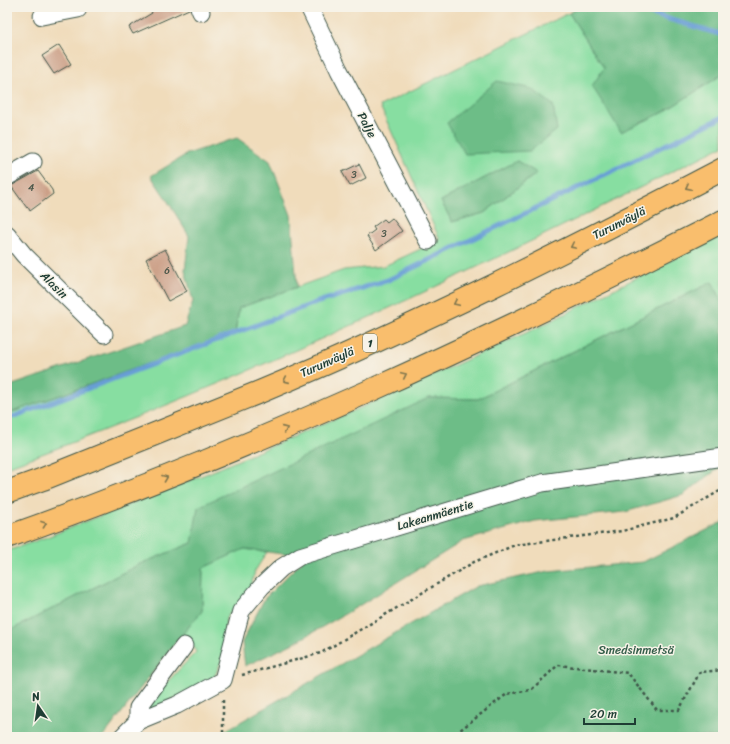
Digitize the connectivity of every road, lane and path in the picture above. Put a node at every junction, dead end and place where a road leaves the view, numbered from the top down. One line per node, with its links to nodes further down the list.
1 (78, 7): 3 (street)
2 (309, 7): 9 (street, Palje)
3 (42, 16)
4 (33, 162): 6 (street)
5 (723, 170): 13 (highway, Turunväylä / 1, one-way to 13)
6 (7, 177)
7 (723, 220): 14 (highway, one-way to 7)
8 (7, 234): 10 (street, Alasin)
9 (428, 241)
10 (104, 334)
11 (723, 457): 17 (street, Lakeanmäentie)
12 (723, 489): 17 (path)
13 (7, 492)
14 (7, 537)
15 (184, 646): 18 (street)
16 (723, 670): 21 (path)
17 (223, 680): 18 (street); 20 (path)
18 (138, 721): 19 (street)
19 (122, 737)
20 (223, 737)
21 (451, 737)

